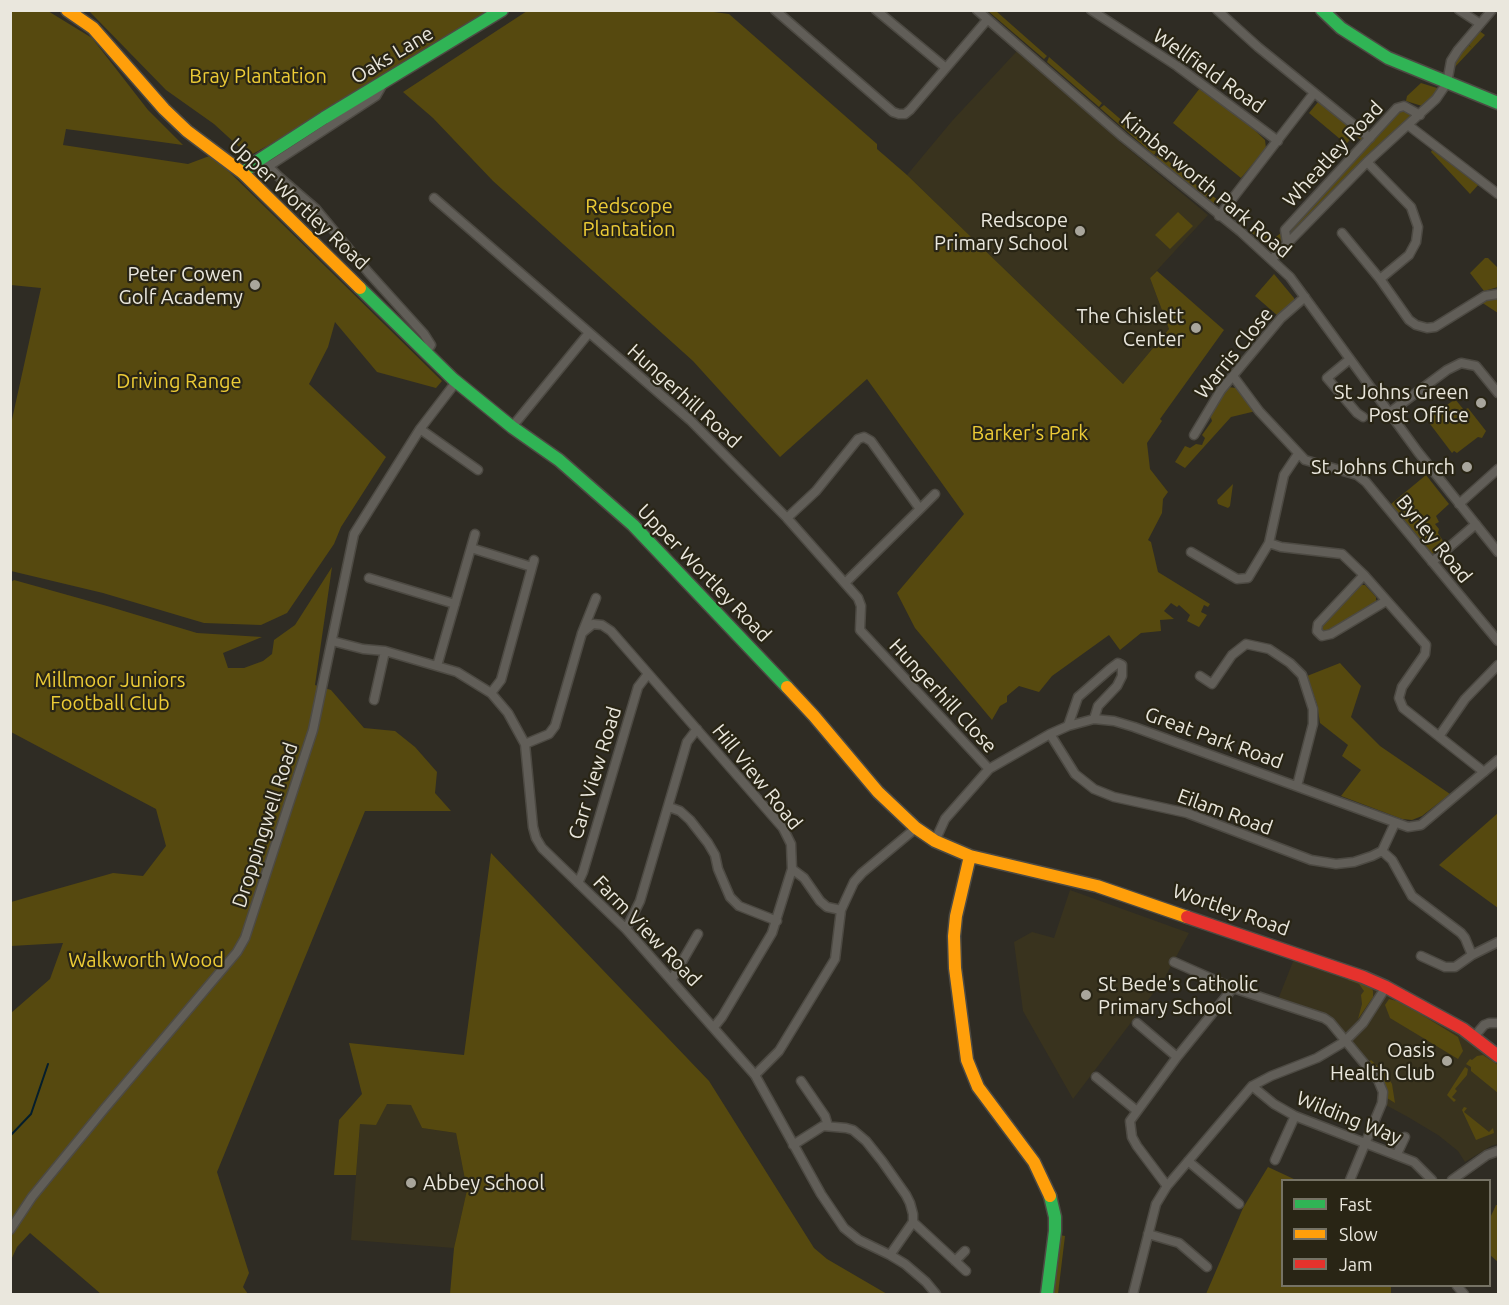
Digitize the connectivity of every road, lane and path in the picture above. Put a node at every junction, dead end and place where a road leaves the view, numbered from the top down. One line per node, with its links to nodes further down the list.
1 (67, 10): 23 (main road, Upper Wortley Road)
2 (502, 10): 21 (main road, Oaks Lane)
3 (775, 10): 13 (street)
4 (876, 10): 13 (street)
5 (977, 10): 11 (street, Kimberworth Park Road)
6 (1091, 10): 20 (street, Wellfield Road)
7 (1217, 10): 15 (street)
8 (1322, 10): 14 (main road)
9 (1459, 10): 12 (street)
10 (1492, 10): 12 (street, Wheatley Road)
11 (987, 20): 13 (street); 26 (street, Kimberworth Park Road)
12 (1479, 23): 14 (street, Wheatley Road)
13 (946, 68)
14 (1446, 83): 16 (main road); 17 (street, Wheatley Road)
15 (1314, 93): 19 (street); 20 (street)
16 (1498, 103)
17 (1420, 115): 18 (street, Wheatley Road); 19 (street, Wheatley Road)
18 (1408, 125): 22 (street, Wheatley Road); 24 (street)
19 (1370, 138): 28 (street, Wheatley Road)
20 (1278, 141): 26 (street)
21 (265, 162): 23 (main road, Oaks Lane); 34 (street, Upper Wortley Road)
22 (1367, 162): 28 (street, Wheatley Road); 30 (street)
23 (243, 173): 34 (main road, Upper Wortley Road)
24 (1498, 194)
25 (434, 198): 33 (street, Hungerhill Road)
26 (1219, 216): 29 (street, Kimberworth Park Road)
27 (1342, 233): 30 (street)
28 (1287, 243): 29 (street, Wheatley Road)
29 (1272, 259): 32 (street, Kimberworth Park Road)
30 (1380, 279): 31 (street)
31 (1498, 294)
32 (1305, 297): 35 (street, Kimberworth Park Road); 36 (street, Warris Close)
33 (588, 334): 41 (street); 50 (street, Hungerhill Road)
34 (426, 352): 37 (main road, Upper Wortley Road)
35 (1350, 359): 39 (street, Kimberworth Park Road); 40 (street)
36 (1233, 376): 43 (street, Warris Close); 44 (street, Byrley Road)
37 (456, 382): 41 (main road, Upper Wortley Road); 42 (street, Droppingwell Road)
38 (1498, 393): 39 (street)
39 (1389, 413): 48 (street, Kimberworth Park Road)
40 (1363, 417)
41 (512, 427): 87 (main road, Upper Wortley Road)
42 (420, 429): 46 (street); 65 (street, Droppingwell Road)
43 (1194, 435)
44 (1298, 454): 53 (street); 57 (street, Byrley Road)
45 (1498, 469): 48 (street)
46 (478, 470)
47 (935, 494): 49 (street)
48 (1459, 504): 51 (street, Kimberworth Park Road)
49 (920, 509): 50 (street); 60 (street)
50 (787, 518): 60 (street, Hungerhill Road)
51 (1476, 524): 56 (street, Kimberworth Park Road); 57 (street)
52 (475, 534): 54 (street)
53 (1269, 543): 55 (street); 58 (street)
54 (471, 548): 63 (street); 73 (street)
55 (1191, 552)
56 (1498, 552)
57 (1432, 562): 66 (street, Byrley Road)
58 (1364, 574): 62 (street); 62 (street)
59 (369, 578): 63 (street)
60 (845, 584): 67 (street, Hungerhill Road)
61 (596, 598): 64 (street)
62 (1386, 601): 79 (street)
63 (455, 604): 70 (street)
64 (582, 633): 71 (street, Hill View Road); 80 (street)
65 (332, 641): 68 (street, Farm View Road); 131 (street, Droppingwell Road)
66 (1498, 641)
67 (873, 645): 82 (street, Hungerhill Close)
68 (385, 651): 70 (street, Farm View Road); 74 (street)
69 (1498, 665): 79 (street)
70 (437, 666): 73 (street, Farm View Road)
71 (648, 674): 77 (street, Hill View Road); 92 (street, Carr View Road)
72 (1200, 676): 84 (street)
73 (492, 693): 80 (street, Farm View Road)
74 (374, 700)
75 (1094, 719): 76 (street, Great Park Road); 76 (street); 84 (street, Great Park Road)
76 (1068, 726): 78 (street, Great Park Road)
77 (697, 729): 85 (street); 91 (street, Hill View Road)
78 (1050, 734): 82 (street, Great Park Road); 89 (street, Eilam Road)
79 (1440, 735): 83 (street)
80 (525, 744): 92 (street, Farm View Road)
81 (1498, 760): 83 (street, Great Park Road)
82 (989, 769): 88 (street, Great Park Road)
83 (1484, 772): 86 (street, Great Park Road)
84 (1297, 786): 86 (street, Great Park Road)
85 (669, 807): 94 (street); 95 (street)
86 (1395, 823): 89 (street)
87 (916, 828): 88 (main road, Upper Wortley Road); 93 (street)
88 (935, 841): 90 (main road, Wortley Road)
89 (1382, 851): 98 (street)
90 (970, 856): 102 (main road, Wortley Road); 139 (main road)
91 (792, 869): 93 (street); 94 (street, Hill View Road)
92 (578, 883): 95 (street, Farm View Road)
93 (841, 910): 111 (street)
94 (777, 921): 106 (street, Hill View Road)
95 (626, 928): 101 (street, Farm View Road)
96 (698, 934): 101 (street)
97 (1498, 942): 98 (street)
98 (1472, 954): 99 (street)
99 (1422, 956)
100 (1174, 962): 103 (street)
101 (672, 979): 106 (street, Farm View Road)
102 (1386, 987): 107 (main road, Wortley Road); 108 (street)
103 (1233, 988): 108 (street); 110 (street)
104 (1137, 1023): 110 (street)
105 (1498, 1023): 107 (street)
106 (714, 1027): 111 (street, Farm View Road)
107 (1474, 1037): 109 (main road, Wortley Road)
108 (1344, 1042): 114 (street); 119 (street)
109 (1498, 1056)
110 (1177, 1057): 115 (street)
111 (755, 1075): 120 (street, Farm View Road)
112 (1096, 1077): 115 (street)
113 (804, 1083): 117 (street)
114 (1252, 1086): 116 (street, Wilding Way); 124 (street)
115 (1137, 1111): 128 (street)
116 (1294, 1116): 119 (street, Wilding Way); 123 (street)
117 (828, 1126): 120 (street); 130 (street)
118 (1405, 1137): 122 (street)
119 (1366, 1144): 122 (street, Wilding Way); 125 (street)
120 (793, 1145): 134 (street, Farm View Road)
121 (1498, 1150): 127 (street)
122 (1397, 1155): 126 (street, Wilding Way)
123 (1275, 1160)
124 (1188, 1161): 128 (street); 129 (street)
125 (1350, 1179)
126 (1431, 1179)
127 (1453, 1179)
128 (1167, 1186): 132 (street)
129 (1239, 1204)
130 (913, 1222): 134 (street); 135 (street)
131 (10, 1230)
132 (1148, 1234): 136 (street); 140 (street)
133 (964, 1251): 135 (street)
134 (890, 1255): 138 (street, Farm View Road)
135 (955, 1261): 137 (street)
136 (1207, 1267)
137 (966, 1271)
138 (936, 1294)
139 (1047, 1294)
140 (1133, 1294)

